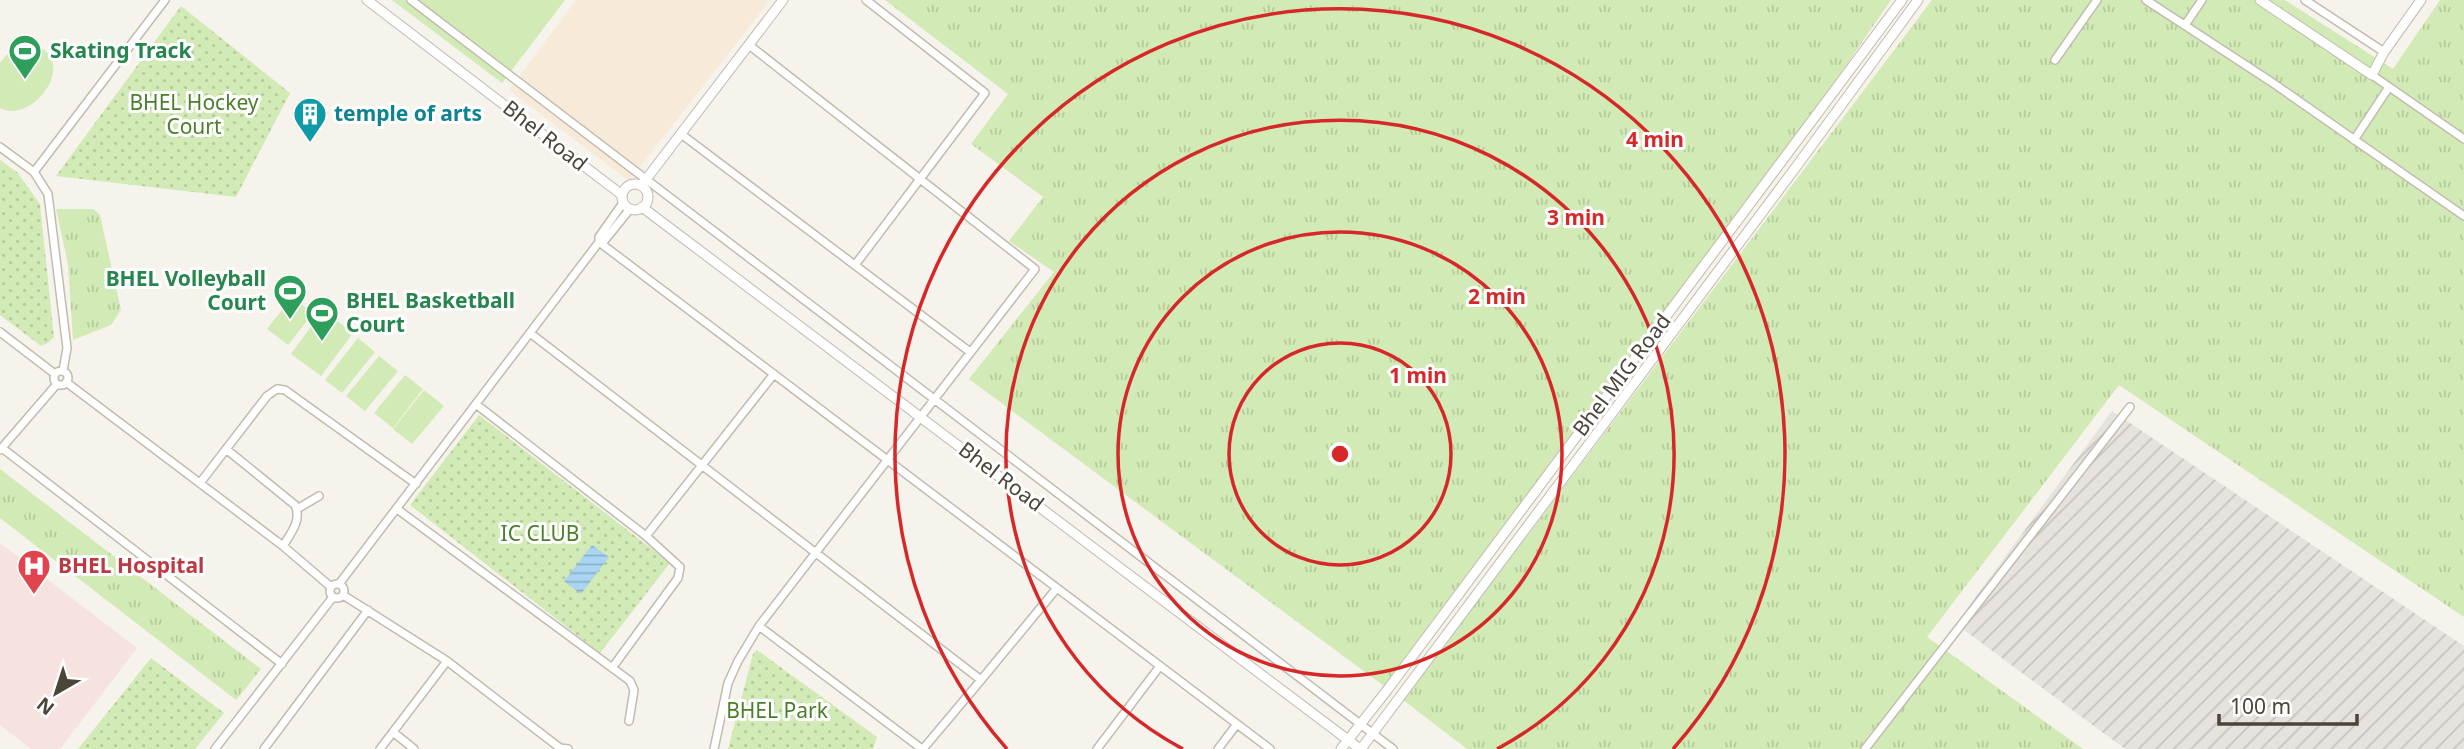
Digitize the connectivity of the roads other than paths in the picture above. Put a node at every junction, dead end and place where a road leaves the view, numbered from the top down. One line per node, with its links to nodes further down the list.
1 (165, 0): 26 (street)
2 (367, 0): 29 (street, Bhel Road)
3 (411, 0): 28 (street)
4 (783, 0): 17 (street)
5 (866, 0): 27 (street)
6 (1902, 0): 70 (street, Bhel MIG Road)
7 (1918, 0): 72 (street, Bhel MIG Road)
8 (2098, 0): 19 (street)
9 (2146, 0): 16 (street)
10 (2202, 0): 16 (street)
11 (2260, 0): 20 (street)
12 (2305, 0): 15 (street)
13 (2326, 0): 15 (street)
14 (2421, 0): 18 (street)
15 (2319, 10): 18 (street)
16 (2185, 25): 24 (street)
17 (749, 45): 22 (street); 27 (street)
18 (2384, 52): 20 (street)
19 (2055, 60)
20 (2372, 75): 21 (street)
21 (2389, 87): 23 (street); 24 (street)
22 (681, 134): 28 (street); 33 (street)
23 (2464, 139)
24 (2354, 140): 31 (street)
25 (0, 146): 26 (street)
26 (34, 172): 37 (street)
27 (920, 179): 33 (street); 36 (street)
28 (644, 183): 29 (street); 30 (street); 40 (street)
29 (625, 202): 30 (street); 32 (street)
30 (642, 207): 43 (street, Bhel Road)
31 (2464, 216)
32 (599, 242): 35 (street); 38 (street)
33 (855, 265): 36 (street)
34 (0, 332): 37 (street)
35 (530, 333): 41 (street); 47 (street)
36 (970, 352): 40 (street)
37 (59, 373): 39 (street); 39 (street)
38 (774, 374): 46 (street); 47 (street)
39 (62, 383): 45 (street); 48 (street)
40 (934, 398): 43 (street); 70 (street)
41 (477, 404): 49 (street); 53 (street)
42 (2130, 407): 87 (street)
43 (920, 416): 46 (street); 73 (street, Bhel Road)
44 (226, 449): 48 (street); 49 (street); 51 (street)
45 (1, 450): 64 (street)
46 (887, 459): 55 (street); 58 (street)
47 (702, 465): 53 (street); 55 (street)
48 (200, 483): 54 (street)
49 (415, 484): 52 (street)
50 (319, 496): 51 (street)
51 (297, 509): 54 (street)
52 (397, 509): 56 (street); 66 (street)
53 (646, 536): 66 (street)
54 (283, 546): 57 (street)
55 (816, 553): 62 (street); 67 (street)
56 (340, 584): 57 (street); 59 (street)
57 (331, 587): 60 (street)
58 (1057, 588): 65 (street); 67 (street)
59 (343, 595): 60 (street); 61 (street)
60 (333, 597): 64 (street)
61 (368, 610): 63 (street); 75 (street)
62 (759, 625): 79 (street); 80 (street)
63 (447, 661): 71 (street); 78 (street)
64 (282, 664): 74 (street)
65 (1160, 666): 69 (street); 81 (street)
66 (612, 668): 68 (street)
67 (981, 680): 80 (street)
68 (629, 721)
69 (1237, 724): 82 (street); 83 (street)
70 (1361, 724): 72 (street); 73 (street, Bhel MIG Road)
71 (393, 732): 76 (street); 77 (street)
72 (1374, 734): 85 (street, Bhel MIG Road); 86 (street)
73 (1348, 739): 84 (street, Bhel MIG Road); 85 (street, Bhel Road)
74 (215, 749)
75 (264, 749)
76 (380, 749)
77 (414, 749)
78 (563, 749)
79 (715, 749)
80 (923, 749)
81 (1097, 749)
82 (1219, 749)
83 (1270, 749)
84 (1340, 749)
85 (1360, 749)
86 (1394, 749)
87 (1865, 749)

